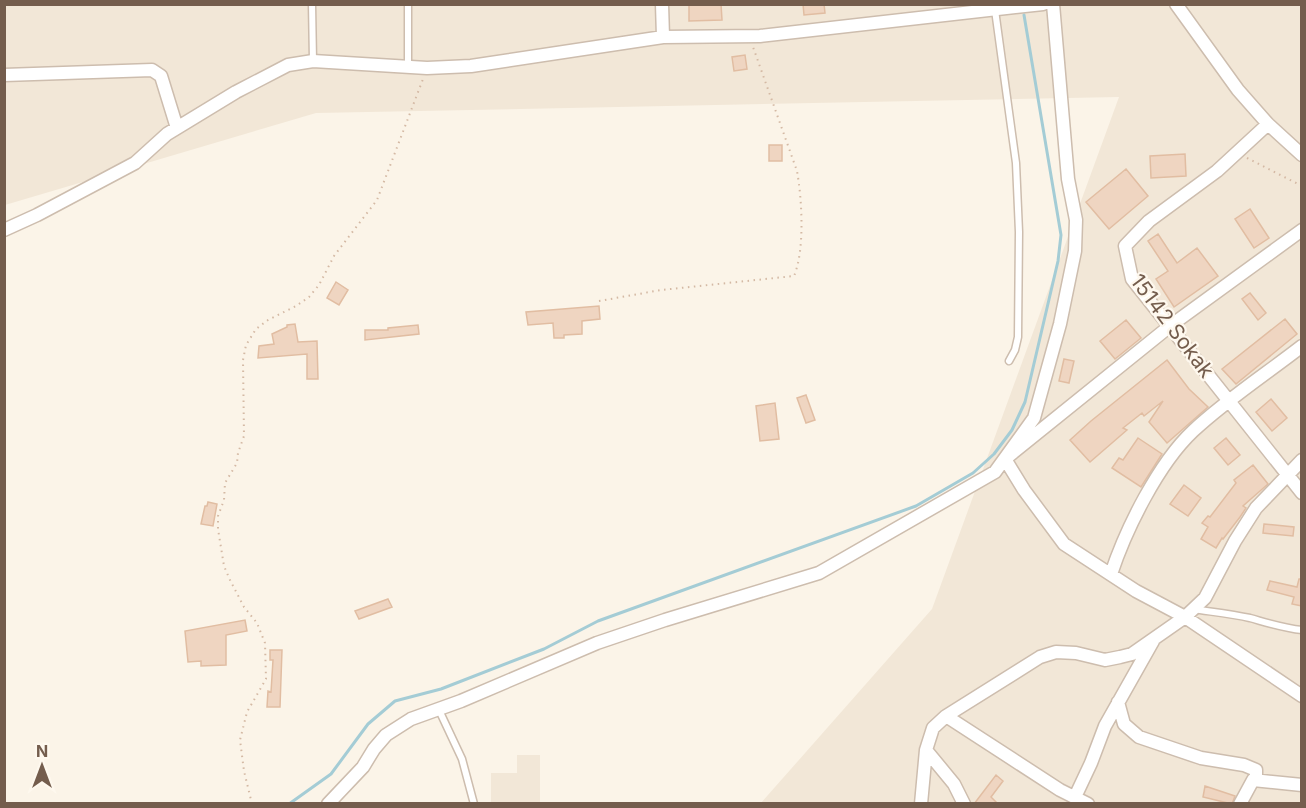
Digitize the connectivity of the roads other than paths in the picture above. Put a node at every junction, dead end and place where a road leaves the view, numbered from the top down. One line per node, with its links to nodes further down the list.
1 (312, 4): 10 (lane)
2 (408, 4): 11 (lane)
3 (662, 4): 9 (street)
4 (1043, 4): 8 (street)
5 (1053, 4): 22 (street)
6 (1176, 4): 13 (street)
7 (981, 8): 8 (street); 9 (street)
8 (995, 10): 20 (lane)
9 (663, 37): 11 (street)
10 (313, 61): 11 (street); 14 (street)
11 (408, 65)
12 (4, 75): 14 (street)
13 (1268, 124): 15 (street); 18 (street, 15142 Sokak)
14 (177, 128): 16 (street)
15 (1302, 155)
16 (4, 230)
17 (1302, 230): 18 (street)
18 (1170, 326): 21 (street, 15142 Sokak); 22 (street)
19 (1302, 346): 21 (street)
20 (1009, 360)
21 (1229, 402): 24 (street, 15142 Sokak); 26 (street)
22 (1005, 459): 26 (street); 32 (street)
23 (1302, 460): 24 (street)
24 (1288, 475): 25 (street, 15142 Sokak); 27 (street)
25 (1302, 493)
26 (1111, 574): 27 (street)
27 (1189, 613): 28 (lane); 29 (street); 30 (street)
28 (1302, 630)
29 (1154, 639): 31 (street); 33 (street)
30 (1302, 696)
31 (1118, 702): 35 (street); 37 (street)
32 (439, 710): 38 (street); 39 (lane)
33 (946, 716): 34 (street); 37 (street)
34 (926, 750): 40 (street); 41 (street)
35 (1256, 780): 36 (street); 43 (street)
36 (1302, 785)
37 (1075, 797): 42 (street)
38 (328, 804)
39 (474, 804)
40 (921, 804)
41 (964, 804)
42 (1088, 804)
43 (1240, 804)

